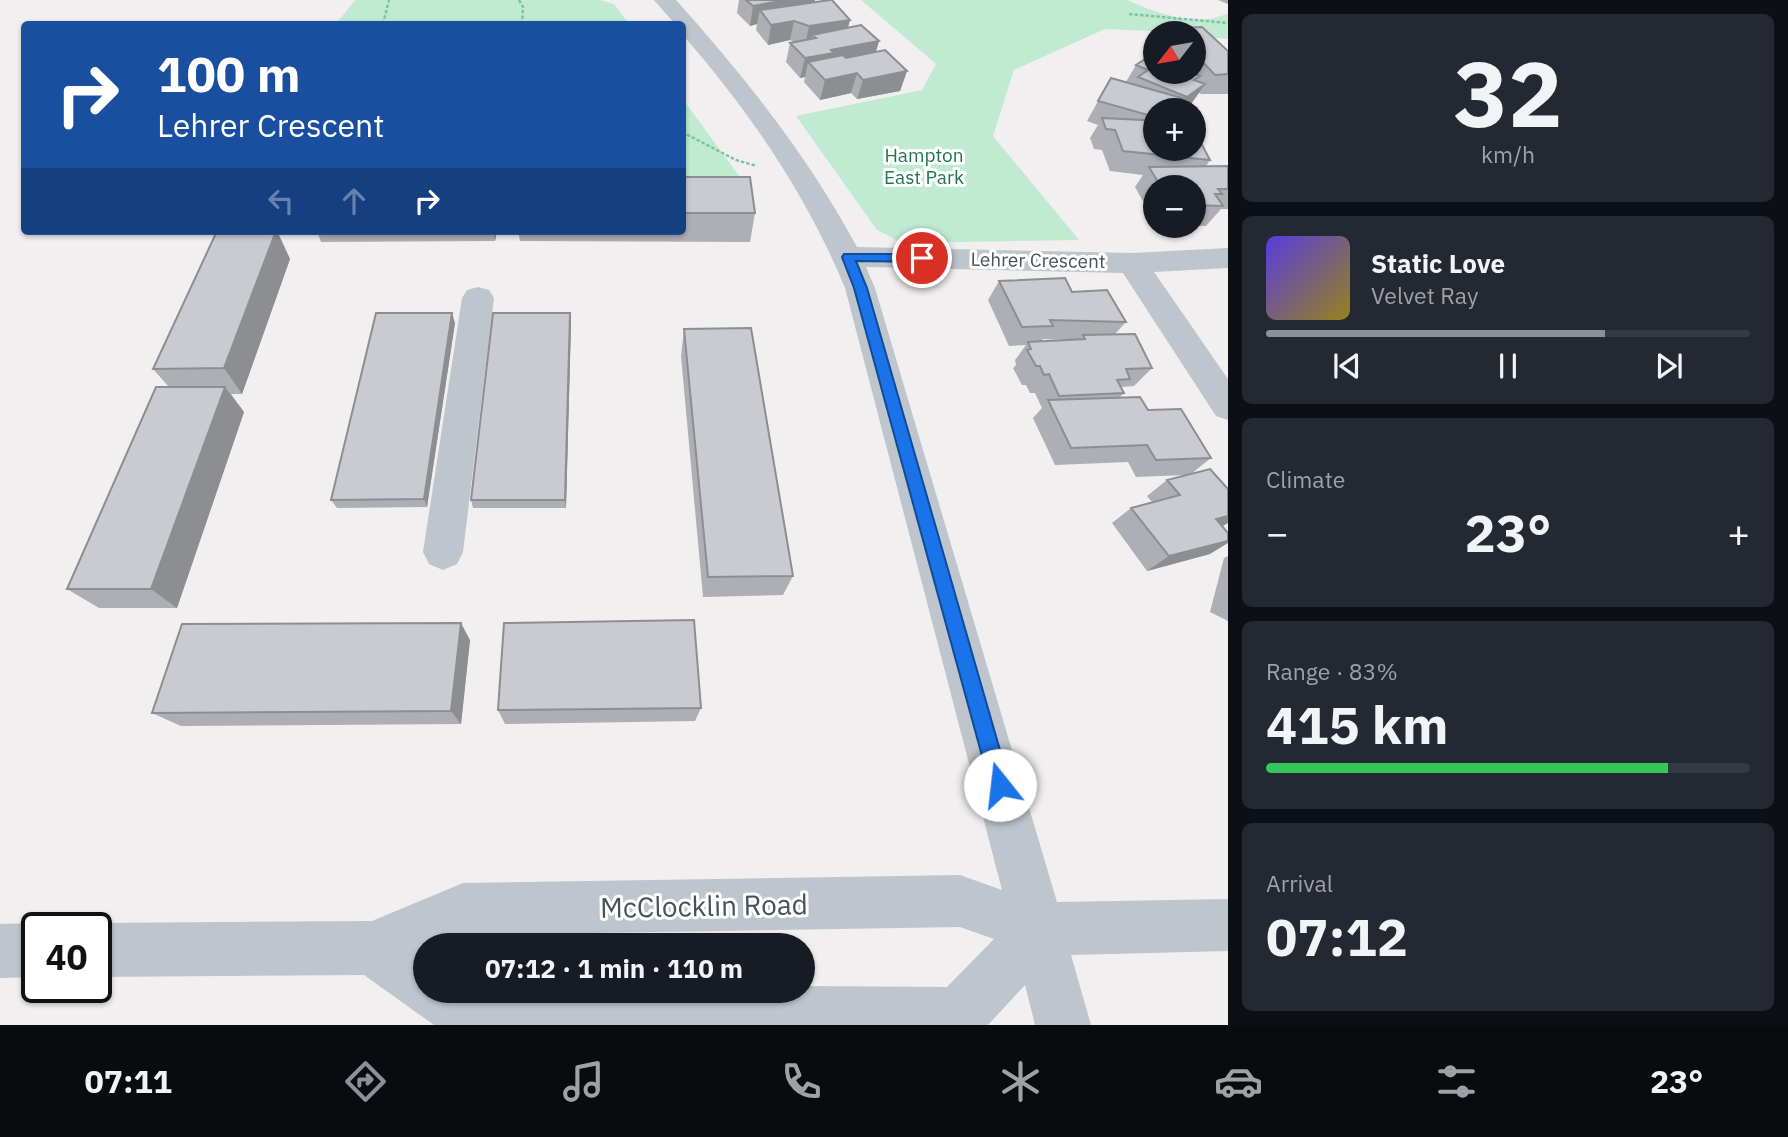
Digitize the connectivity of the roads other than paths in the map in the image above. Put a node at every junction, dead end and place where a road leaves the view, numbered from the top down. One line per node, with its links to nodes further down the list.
1 (665, 0): 2 (street)
2 (682, 21)
3 (686, 26): 4 (street)
4 (849, 257): 6 (street, Lehrer Crescent); 11 (street)
5 (1228, 258): 6 (street, Lehrer Crescent)
6 (1132, 263): 8 (street)
7 (478, 298): 9 (street)
8 (1228, 406)
9 (443, 552)
10 (1228, 925): 11 (street, McClocklin Road)
11 (1039, 929): 12 (street, McClocklin Road); 17 (street); 18 (street)
12 (372, 948): 14 (street, McClocklin Road); 16 (street)
13 (21, 950): 15 (street)
14 (112, 950)
15 (0, 951)
16 (413, 979)
17 (447, 1003)
18 (1063, 1025)

